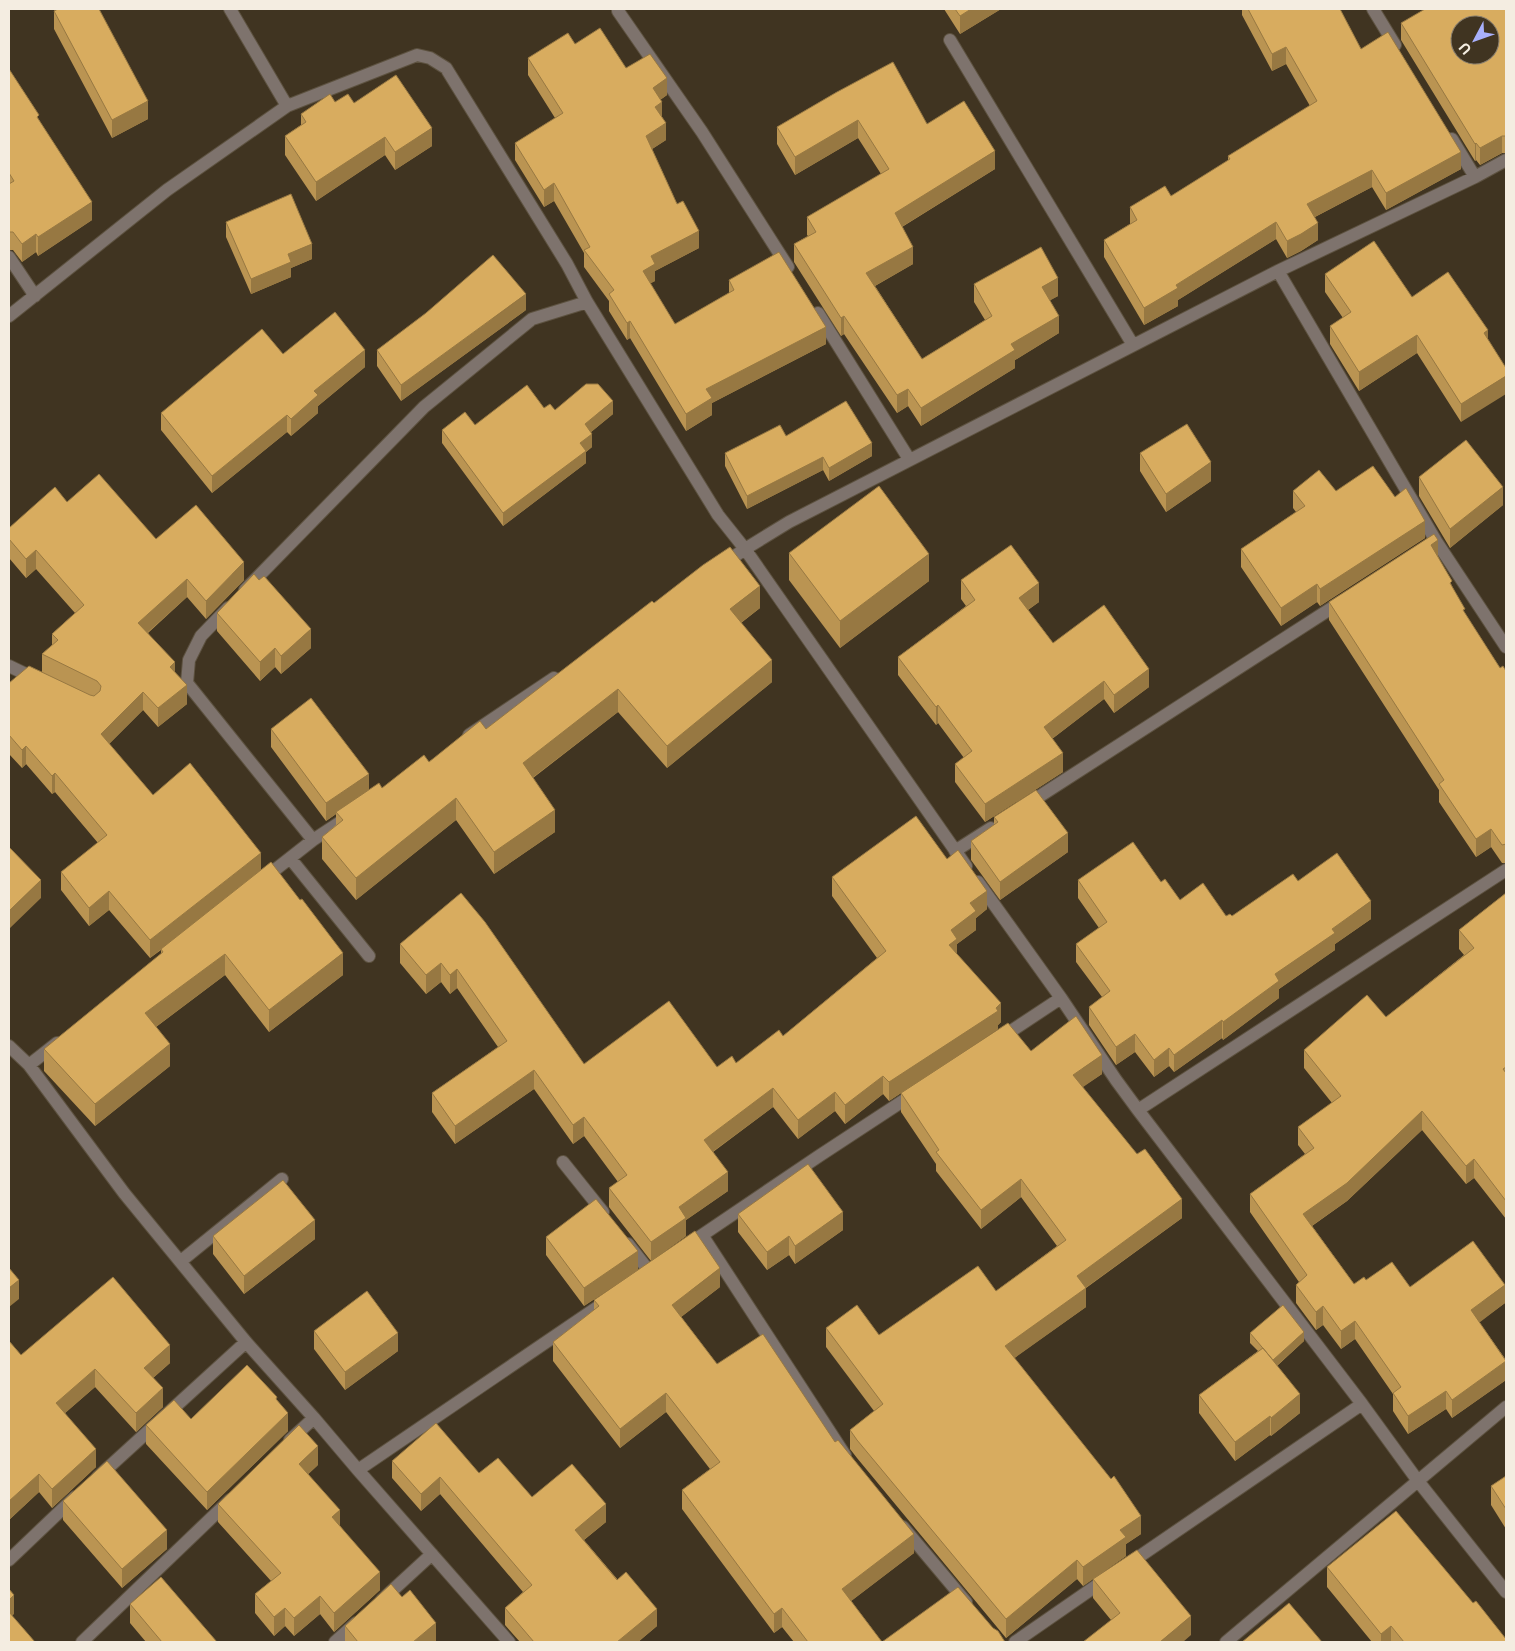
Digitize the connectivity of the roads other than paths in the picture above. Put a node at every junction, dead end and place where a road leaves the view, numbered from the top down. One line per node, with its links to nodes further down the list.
1 (230, 9): 6 (street)
2 (1373, 9): 5 (street)
3 (618, 11): 12 (street)
4 (950, 40): 17 (street)
5 (1401, 56)
6 (287, 106): 13 (street); 14 (street)
7 (1446, 129): 9 (street)
8 (1506, 160): 9 (street)
9 (1475, 177): 11 (street)
10 (9, 257): 13 (street)
11 (1278, 272): 17 (street); 22 (street)
12 (792, 273)
13 (35, 296): 16 (street)
14 (587, 302): 19 (street); 28 (street)
15 (813, 306): 18 (street)
16 (9, 316)
17 (1133, 345): 18 (street)
18 (910, 459): 19 (street)
19 (745, 549): 20 (street); 29 (street)
20 (712, 571)
21 (1353, 594): 29 (street)
22 (1506, 647)
23 (9, 666): 25 (street)
24 (566, 670): 26 (street)
25 (51, 686)
26 (460, 741)
27 (362, 807): 28 (street)
28 (313, 840): 30 (street)
29 (955, 851): 34 (street)
30 (290, 858): 32 (street); 33 (street)
31 (1504, 876): 40 (street)
32 (252, 889)
33 (369, 956)
34 (1062, 998): 37 (street); 40 (street)
35 (68, 1034): 38 (street)
36 (9, 1046): 38 (street)
37 (986, 1047)
38 (29, 1065): 45 (street)
39 (928, 1085): 43 (street)
40 (1138, 1110): 49 (street)
41 (563, 1162): 46 (street)
42 (282, 1179): 45 (street)
43 (702, 1235): 44 (street); 53 (street)
44 (680, 1251)
45 (181, 1261): 48 (street)
46 (649, 1271)
47 (617, 1293): 54 (street)
48 (246, 1342): 51 (street); 59 (street)
49 (1362, 1404): 55 (street); 65 (street)
50 (1506, 1407): 55 (street)
51 (314, 1418): 52 (street); 54 (street)
52 (278, 1452)
53 (850, 1463)
54 (358, 1470): 58 (street)
55 (1418, 1481): 60 (street); 66 (street)
56 (235, 1494): 62 (street)
57 (894, 1516): 61 (street)
58 (432, 1554): 63 (street); 64 (street)
59 (9, 1560)
60 (1506, 1592)
61 (975, 1612)
62 (82, 1642)
63 (335, 1642)
64 (508, 1642)
65 (1014, 1642)
66 (1226, 1642)

